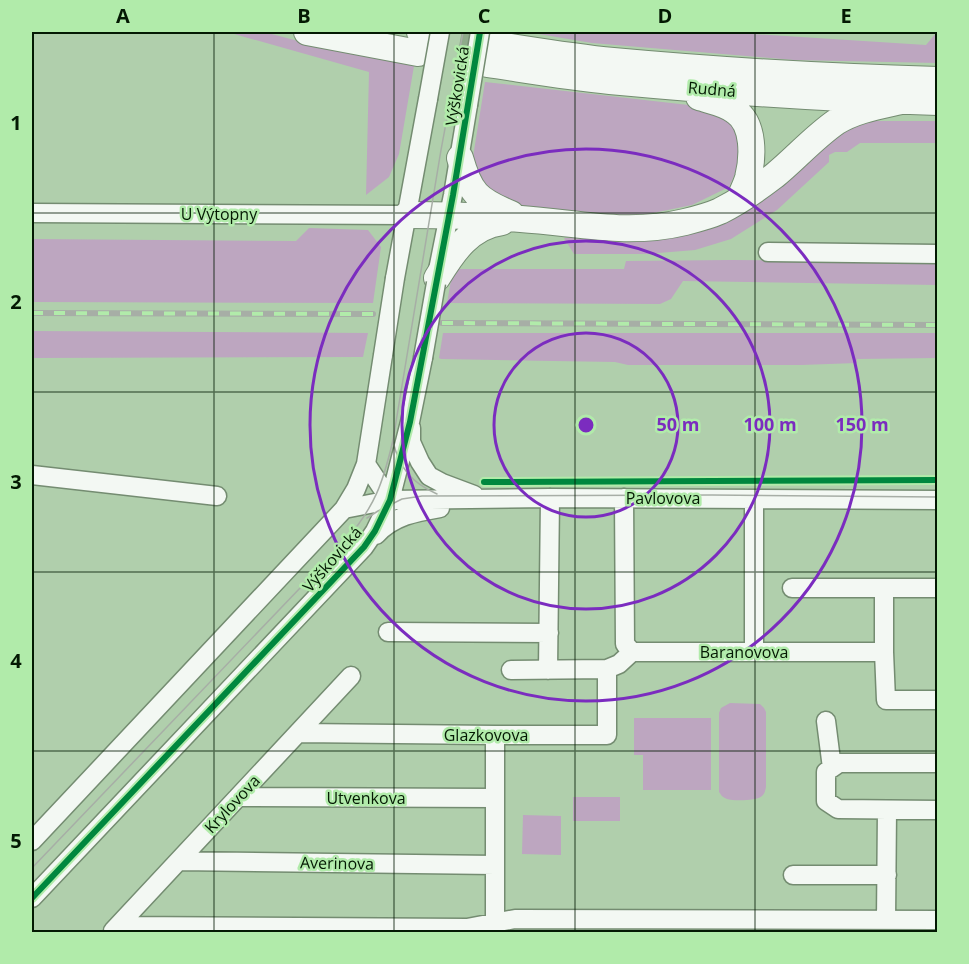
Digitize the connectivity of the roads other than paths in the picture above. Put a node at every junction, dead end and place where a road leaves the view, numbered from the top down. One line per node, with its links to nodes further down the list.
1 (308, 32): 3 (highway)
2 (440, 32): 12 (street, Výškovická, bridge)
3 (420, 39)
4 (486, 47): 5 (highway, Rudná); 6 (highway, Rudná); 9 (street, Výškovická, bridge)
5 (938, 80)
6 (656, 84): 7 (highway, Rudná); 10 (highway)
7 (901, 101): 8 (highway, Rudná); 10 (highway)
8 (938, 102)
9 (460, 158): 13 (street, Výškovická); 14 (highway)
10 (739, 200): 14 (highway)
11 (32, 213): 12 (street, U Výtopny)
12 (407, 215): 13 (highway); 19 (street, Výškovická, bridge)
13 (449, 216): 14 (highway); 17 (street, Výškovická)
14 (522, 219): 17 (highway)
15 (768, 252): 16 (street)
16 (938, 254)
17 (436, 280): 18 (street, Výškovická, bridge)
18 (410, 422): 24 (street); 26 (street, Výškovická)
19 (366, 464): 26 (street); 28 (street, Výškovická)
20 (32, 475): 21 (street)
21 (217, 496)
22 (550, 498): 23 (street, Pavlovova); 24 (street, Pavlovova); 34 (street)
23 (624, 498): 25 (street, Pavlovova); 35 (street)
24 (484, 499): 26 (street, Pavlovova); 29 (street)
25 (753, 499): 27 (street, Pavlovova); 36 (street)
26 (390, 500): 28 (street, Pavlovova); 29 (street, Výškovická)
27 (938, 500)
28 (344, 509): 52 (street, Výškovická)
29 (364, 547): 57 (street, Výškovická)
30 (792, 588): 31 (street)
31 (884, 588): 32 (street); 37 (street)
32 (938, 588)
33 (388, 632): 34 (street)
34 (549, 633): 40 (street)
35 (632, 651): 36 (street, Baranovova); 38 (street)
36 (754, 652): 37 (street, Baranovova)
37 (884, 652): 42 (street)
38 (607, 669): 40 (street); 45 (street, Glazkovova)
39 (511, 670): 40 (street)
40 (548, 670)
41 (351, 676): 44 (street, Krylovova)
42 (938, 700)
43 (826, 721): 47 (street)
44 (298, 733): 45 (street, Glazkovova); 48 (street, Krylovova)
45 (495, 735): 49 (street)
46 (938, 763): 47 (street)
47 (831, 768): 50 (street)
48 (238, 797): 49 (street, Utvenkova); 53 (street, Krylovova)
49 (494, 798): 54 (street)
50 (887, 810): 51 (street); 55 (street)
51 (938, 810)
52 (32, 841)
53 (179, 861): 54 (street, Averinova); 61 (street, Krylovova)
54 (495, 865): 60 (street)
55 (887, 874): 56 (street); 58 (street)
56 (793, 875)
57 (32, 898)
58 (886, 920): 59 (street); 60 (street)
59 (938, 920)
60 (495, 923): 62 (street)
61 (115, 929): 62 (street)
62 (378, 930)

